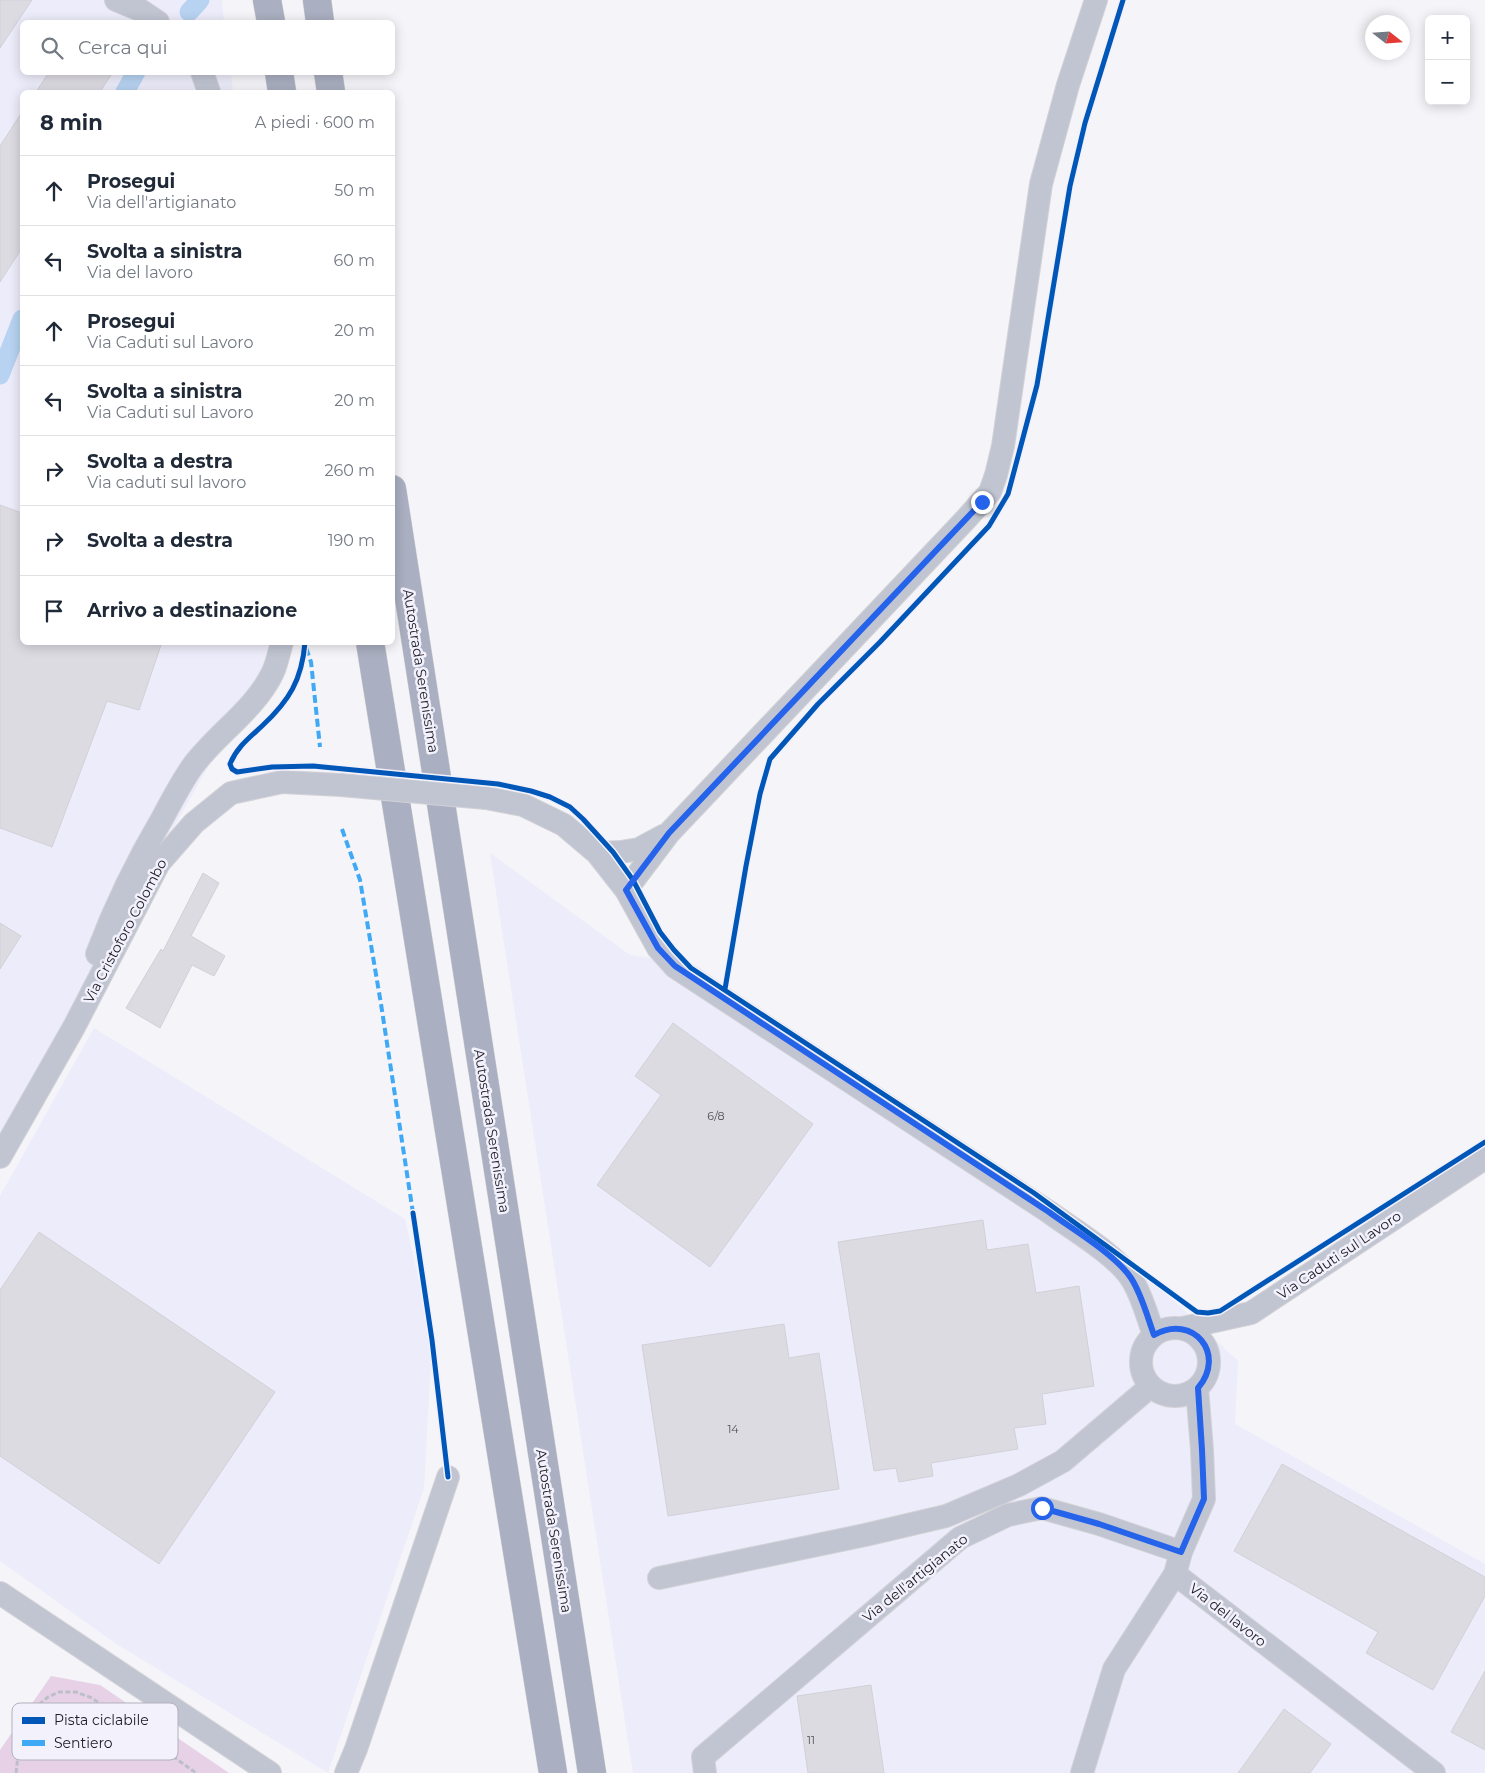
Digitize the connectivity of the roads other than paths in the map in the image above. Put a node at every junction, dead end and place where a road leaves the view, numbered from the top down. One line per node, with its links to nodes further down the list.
1 (116, 0): 5 (street)
2 (267, 0): 6 (highway)
3 (317, 0): 7 (highway)
4 (1096, 0): 17 (street)
5 (155, 20)
6 (271, 20)
7 (320, 20)
8 (203, 75): 11 (street)
9 (279, 75): 12 (highway)
10 (328, 75): 13 (highway)
11 (208, 90)
12 (282, 90)
13 (331, 90)
14 (395, 508): 37 (highway, Autostrada Serenissima)
15 (281, 645): 20 (street)
16 (370, 645): 36 (highway)
17 (669, 833): 18 (street); 19 (street)
18 (597, 853): 19 (street, Via Cristoforo Colombo); 20 (street, Via Cristoforo Colombo, bridge)
19 (626, 890): 24 (street)
20 (74, 1027): 21 (street, Via Cristoforo Colombo)
21 (0, 1157)
22 (1485, 1158): 23 (street, Via Caduti sul Lavoro)
23 (1183, 1328): 24 (street, Via Caduti sul Lavoro); 26 (street)
24 (1154, 1335): 25 (street)
25 (1151, 1386): 26 (street); 30 (street)
26 (1198, 1388): 28 (street, Via del lavoro)
27 (448, 1477): 34 (street)
28 (1181, 1552): 29 (street, Via del lavoro); 38 (street, Via dell'artigianato)
29 (1175, 1574): 39 (street); 40 (street, Via del lavoro)
30 (659, 1578)
31 (0, 1593): 32 (street)
32 (165, 1703)
33 (178, 1712): 35 (street)
34 (345, 1771)
35 (270, 1773)
36 (552, 1773)
37 (592, 1773)
38 (705, 1773)
39 (1082, 1773)
40 (1434, 1773)

